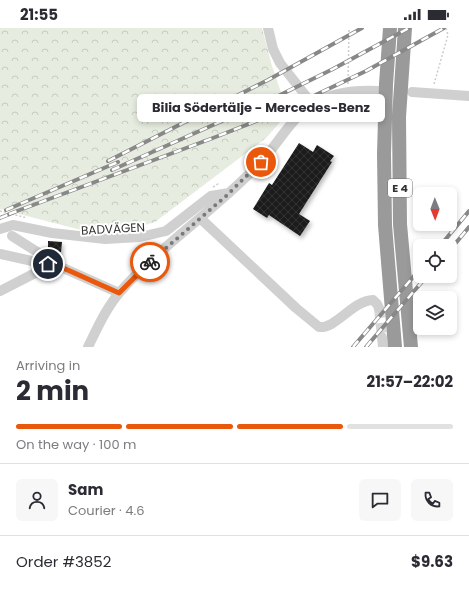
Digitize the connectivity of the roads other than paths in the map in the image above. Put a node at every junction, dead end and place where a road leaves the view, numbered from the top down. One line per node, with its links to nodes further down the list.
1 (268, 28): 7 (street)
2 (390, 28): 18 (highway, E 4)
3 (406, 28): 19 (highway, E 4)
4 (378, 91): 7 (street)
5 (412, 92): 6 (street)
6 (469, 96)
7 (313, 104): 8 (street)
8 (229, 193): 9 (street); 10 (street)
9 (200, 218): 15 (street); 16 (street)
10 (0, 229)
11 (12, 236): 13 (street)
12 (0, 254): 13 (street)
13 (61, 267): 14 (street); 15 (street)
14 (0, 291)
15 (119, 293): 17 (street)
16 (378, 308)
17 (88, 347)
18 (395, 347)
19 (411, 347)

